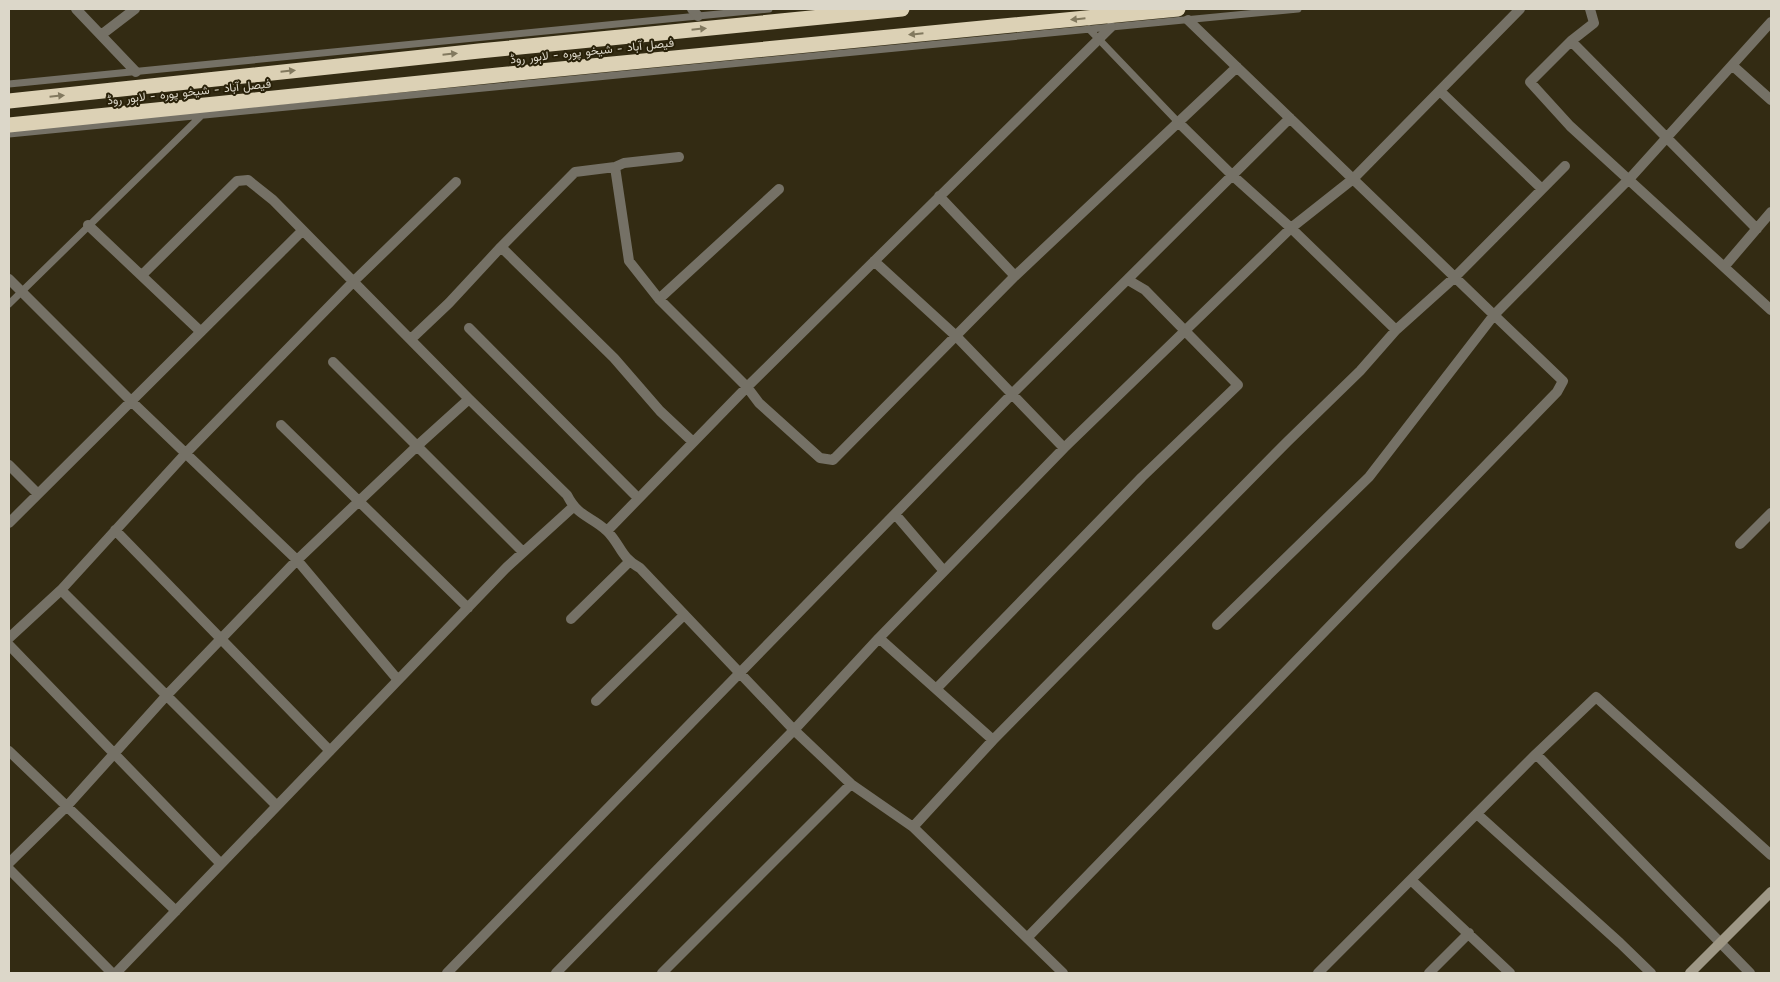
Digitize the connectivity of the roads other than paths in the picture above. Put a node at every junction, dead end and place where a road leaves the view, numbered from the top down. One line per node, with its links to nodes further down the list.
1 (76, 9): 13 (street)
2 (135, 9): 13 (street)
3 (769, 9): 8 (lane)
4 (902, 9): 22 (highway, فیصل آباد - شیخو پورہ - لاہور روڈ, one-way to 4)
5 (1298, 9): 9 (lane)
6 (1520, 9): 20 (street)
7 (1590, 9): 15 (street)
8 (695, 12): 18 (lane)
9 (1183, 14): 11 (lane); 17 (street); 26 (highway, فیصل آباد - شیخو پورہ - لاہور روڈ, one-way to 26)
10 (1771, 22): 16 (street)
11 (1111, 27): 12 (lane); 14 (street)
12 (1089, 29): 14 (lane); 23 (lane)
13 (101, 35): 18 (street)
14 (1098, 39): 25 (lane); 38 (street)
15 (1572, 41): 28 (street); 34 (street)
16 (1733, 66): 21 (street); 28 (street)
17 (1237, 67): 24 (street); 25 (street)
18 (136, 72): 19 (lane)
19 (9, 84)
20 (1440, 91): 33 (street); 37 (street)
21 (1771, 100)
22 (9, 101)
23 (202, 115): 27 (lane); 40 (lane)
24 (1290, 118): 32 (street); 33 (street)
25 (1178, 122): 32 (street); 48 (street)
26 (9, 125)
27 (9, 134)
28 (1667, 138): 34 (street); 42 (street)
29 (679, 157): 31 (street)
30 (1566, 166): 37 (street)
31 (614, 167): 44 (street); 54 (street)
32 (1232, 175): 41 (street); 51 (street)
33 (1354, 179): 41 (street); 49 (street)
34 (1628, 180): 46 (street); 57 (street)
35 (456, 182): 52 (street)
36 (779, 189): 54 (street)
37 (1542, 189): 49 (street)
38 (939, 196): 45 (street); 48 (street)
39 (1771, 212): 42 (street)
40 (88, 224): 47 (street); 53 (lane)
41 (1292, 228): 59 (street); 61 (street)
42 (1757, 229): 46 (street)
43 (302, 231): 47 (street); 52 (street); 60 (street)
44 (501, 247): 63 (street); 70 (street)
45 (874, 261): 62 (street); 65 (street)
46 (1724, 267): 56 (street)
47 (142, 275): 60 (street)
48 (1015, 276): 62 (street)
49 (1455, 277): 57 (street); 59 (street)
50 (9, 279): 53 (street)
51 (1128, 280): 61 (street); 66 (street)
52 (353, 282): 63 (street); 73 (street)
53 (21, 291): 55 (lane); 68 (street)
54 (659, 299): 65 (street)
55 (9, 304)
56 (1771, 310)
57 (1494, 314): 93 (street); 122 (street)
58 (469, 328): 76 (street)
59 (1396, 330): 104 (street)
60 (200, 331): 68 (street)
61 (1185, 332): 72 (street); 100 (street)
62 (956, 336): 65 (street); 66 (street)
63 (410, 339): 67 (street)
64 (333, 362): 71 (street)
65 (747, 386): 70 (street)
66 (1012, 394): 72 (street); 80 (street)
67 (469, 399): 71 (street); 78 (street)
68 (130, 400): 73 (street); 75 (street)
69 (282, 425): 77 (street)
70 (694, 442): 76 (street)
71 (417, 446): 77 (street); 85 (street)
72 (1064, 448): 88 (street)
73 (186, 452): 82 (street); 86 (street)
74 (9, 465): 75 (street)
75 (38, 494): 81 (street)
76 (638, 498): 83 (street)
77 (360, 502): 86 (street); 90 (street)
78 (573, 507): 83 (street); 85 (street)
79 (1771, 513): 84 (street)
80 (895, 514): 88 (street); 98 (street)
81 (9, 523)
82 (115, 530): 89 (street); 96 (street)
83 (607, 531): 87 (street)
84 (1740, 544)
85 (523, 552): 90 (street)
86 (297, 560): 96 (street); 99 (street)
87 (629, 562): 91 (street); 92 (street)
88 (944, 570): 95 (street)
89 (61, 590): 94 (street); 101 (street)
90 (468, 608): 99 (street)
91 (684, 615): 98 (street); 102 (street)
92 (570, 619)
93 (1217, 625)
94 (9, 638)
95 (879, 638): 100 (street); 103 (street)
96 (221, 639): 101 (street); 106 (street)
97 (9, 645): 107 (street)
98 (739, 672): 103 (street); 126 (street)
99 (398, 680): 106 (street)
100 (937, 688): 104 (street)
101 (166, 696): 107 (street); 111 (street)
102 (596, 701)
103 (794, 730): 109 (street); 127 (street)
104 (993, 740): 113 (street)
105 (9, 751): 110 (street)
106 (330, 751): 111 (street)
107 (115, 754): 110 (street); 116 (street)
108 (1536, 754): 112 (street); 114 (street); 123 (street)
109 (851, 784): 113 (street); 128 (street)
110 (66, 806): 115 (street); 120 (street)
111 (277, 806): 116 (street)
112 (1477, 814): 118 (street); 133 (street)
113 (914, 827): 122 (street)
114 (1771, 855)
115 (9, 864)
116 (221, 864): 120 (street)
117 (9, 869): 124 (street)
118 (1411, 880): 121 (street); 130 (street)
119 (1771, 892): 123 (street)
120 (176, 911): 125 (street)
121 (1469, 933): 131 (street); 132 (street)
122 (1027, 938): 129 (street)
123 (1721, 944): 134 (street); 135 (street)
124 (112, 973)
125 (116, 973)
126 (447, 973)
127 (556, 973)
128 (662, 973)
129 (1063, 973)
130 (1318, 973)
131 (1429, 973)
132 (1510, 973)
133 (1651, 973)
134 (1690, 973)
135 (1750, 973)

